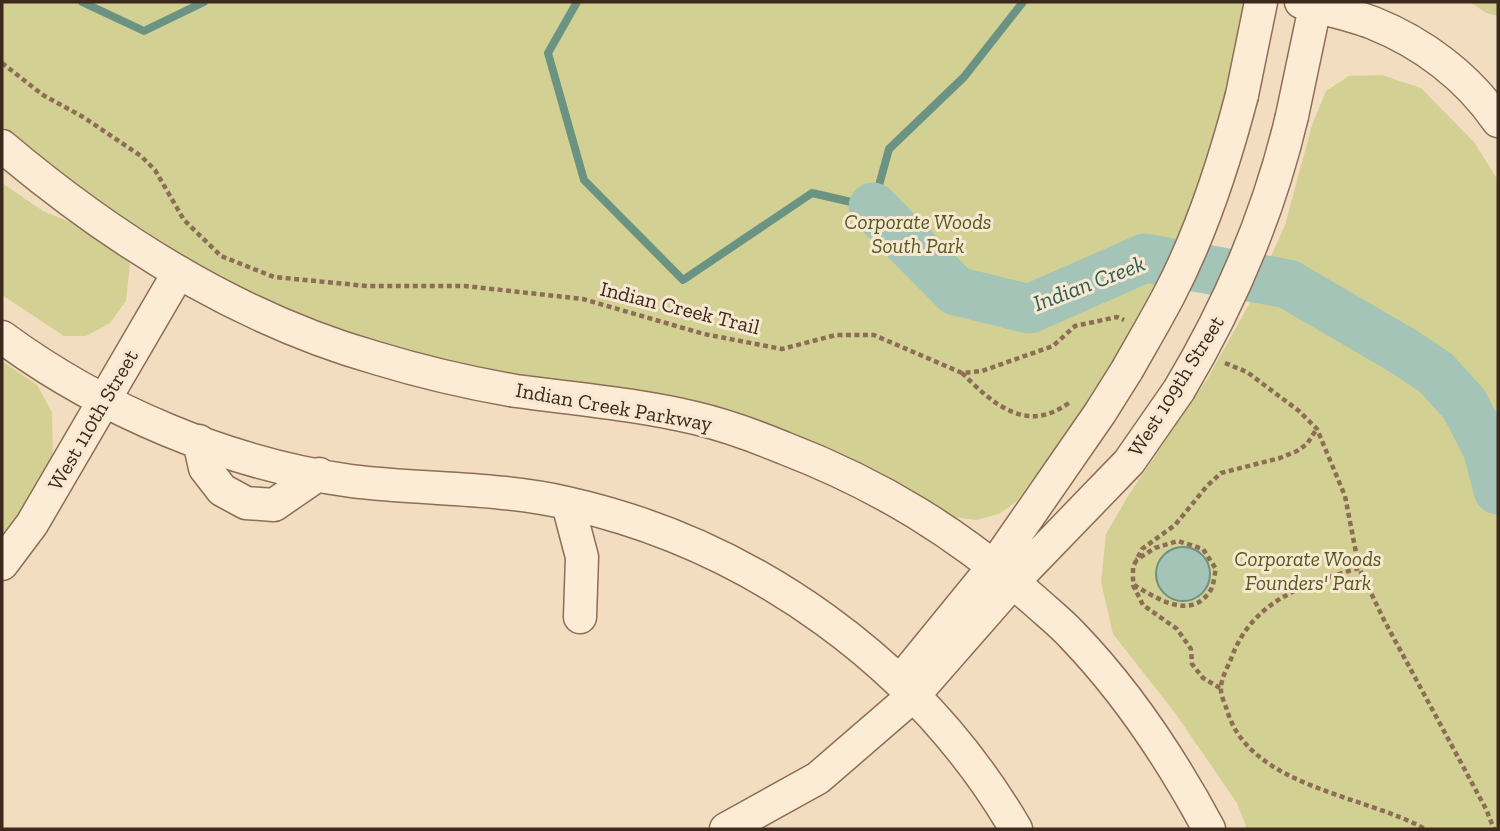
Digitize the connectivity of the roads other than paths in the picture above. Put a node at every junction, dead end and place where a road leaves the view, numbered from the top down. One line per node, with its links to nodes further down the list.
1 (1261, 2): 12 (street, West 109th Street, bridge)
2 (1310, 3): 3 (street); 12 (street, West 109th Street, bridge)
3 (1495, 107)
4 (2, 146): 5 (street, Indian Creek Parkway)
5 (178, 272): 7 (street, West 110th Street); 12 (street, Indian Creek Parkway)
6 (2, 337): 7 (street)
7 (104, 401): 8 (street); 11 (street, West 110th Street)
8 (199, 441): 9 (street); 9 (street)
9 (319, 474): 10 (street)
10 (568, 504): 13 (street); 14 (street)
11 (2, 564)
12 (1004, 574): 14 (street, West 109th Street); 17 (street, Indian Creek Parkway)
13 (580, 617)
14 (907, 688): 15 (street, West 109th Street); 16 (street)
15 (726, 829)
16 (1016, 829)
17 (1209, 829)

